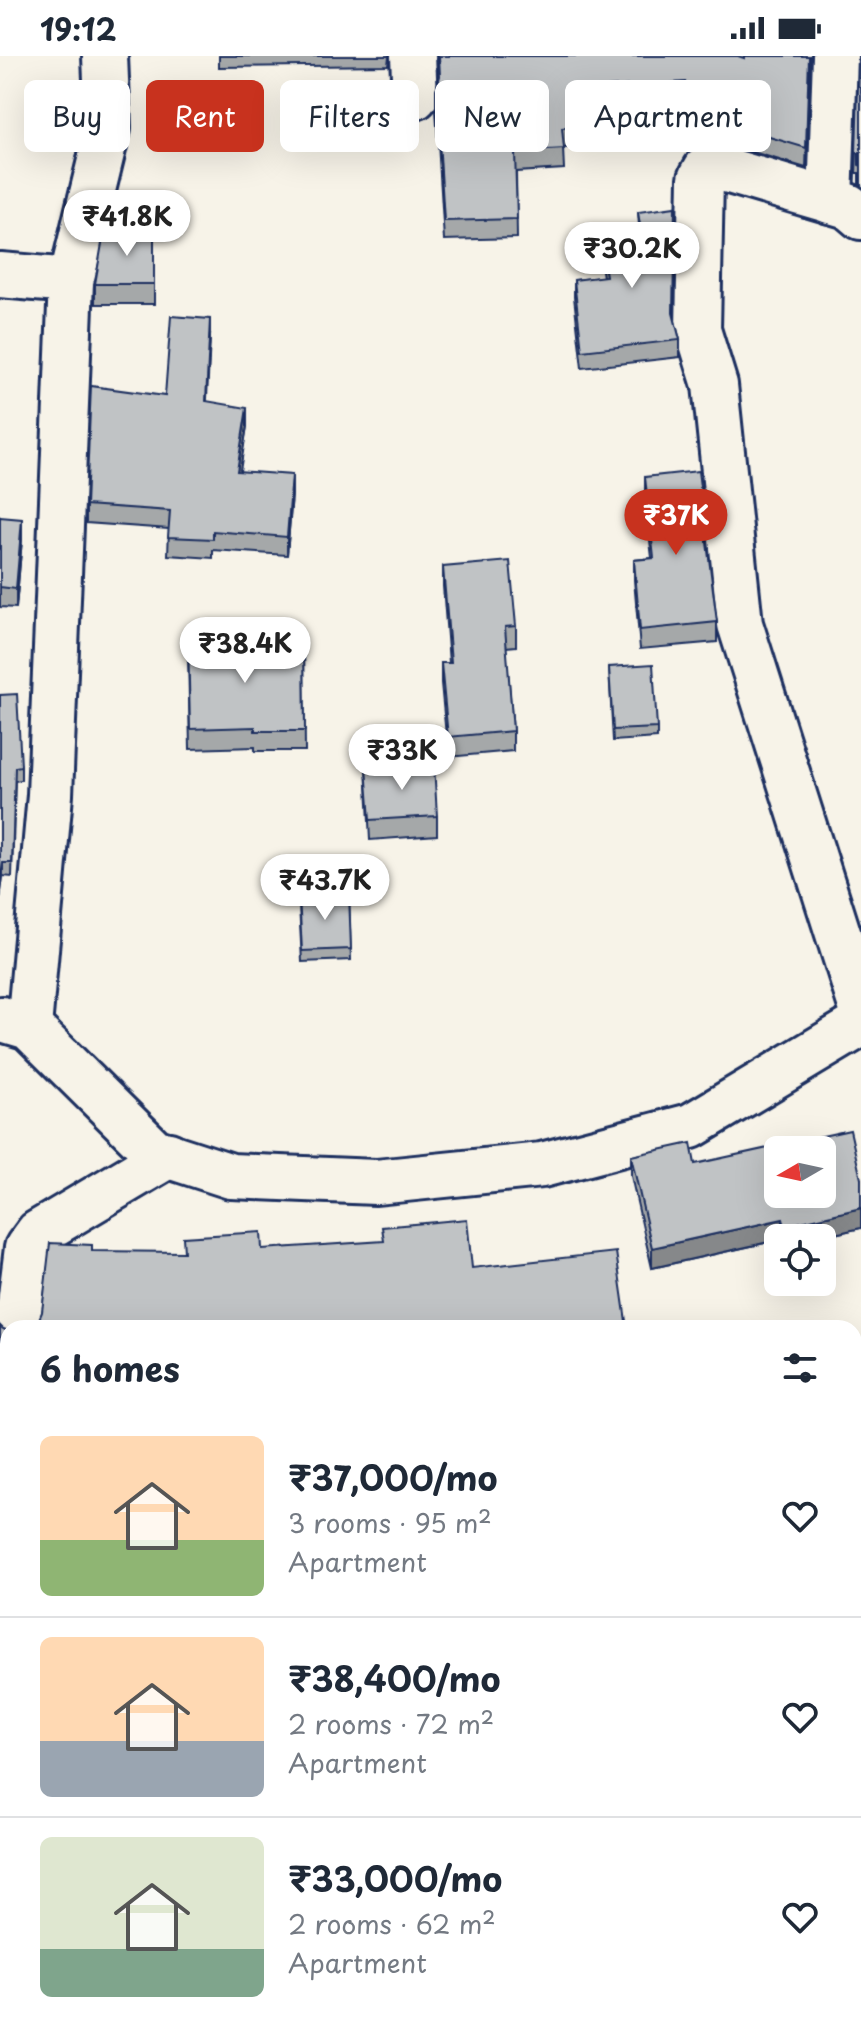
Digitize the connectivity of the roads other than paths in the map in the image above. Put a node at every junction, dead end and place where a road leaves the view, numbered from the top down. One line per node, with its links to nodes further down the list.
1 (105, 56): 5 (street)
2 (835, 56): 3 (street)
3 (845, 209): 6 (street)
4 (0, 275): 5 (street)
5 (71, 281): 7 (street)
6 (861, 1006)
7 (15, 1023): 9 (street)
8 (861, 1024): 9 (street)
9 (169, 1155): 10 (street)
10 (18, 1320)

